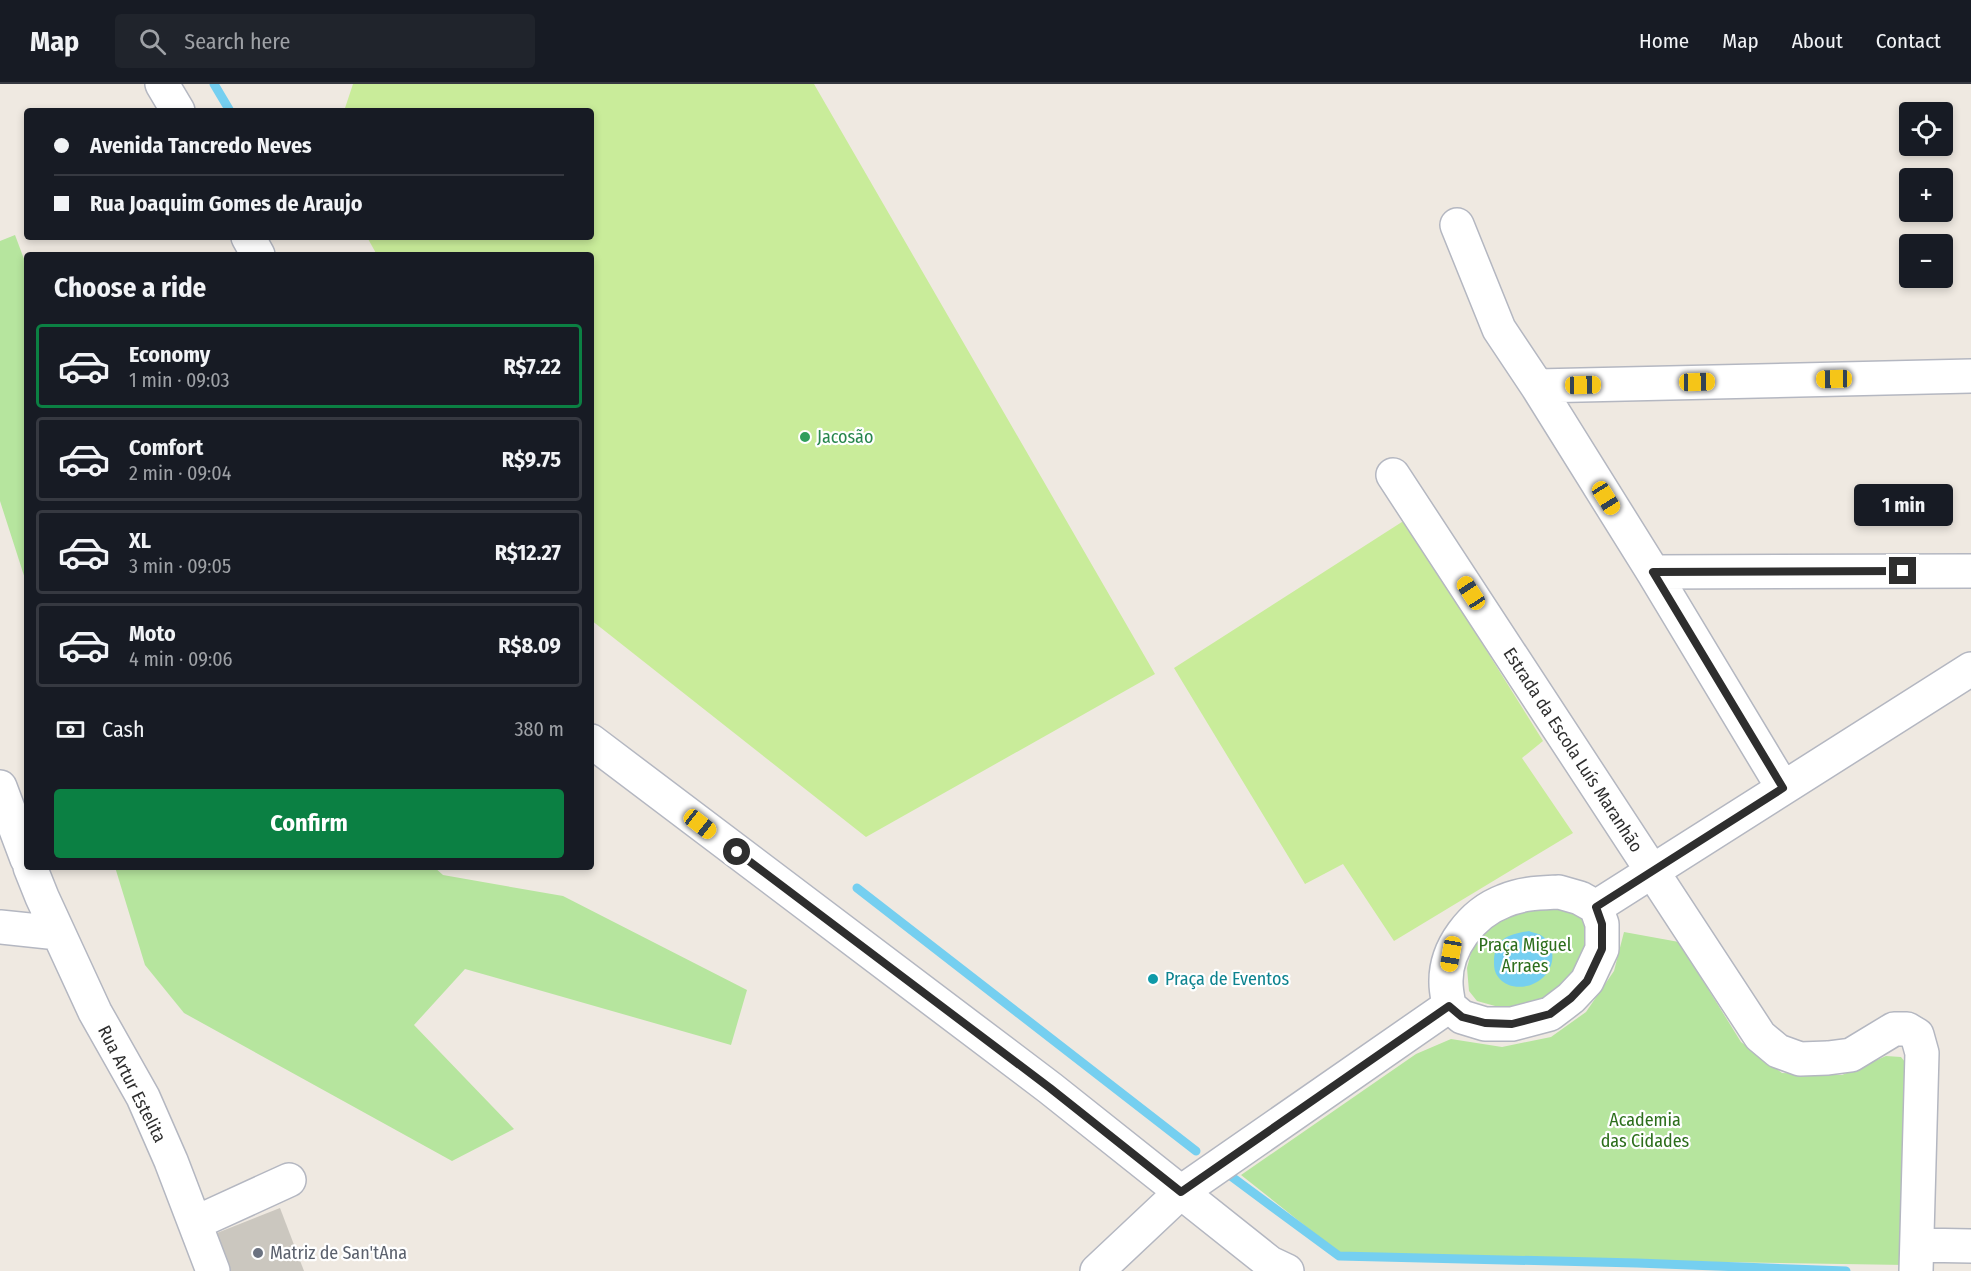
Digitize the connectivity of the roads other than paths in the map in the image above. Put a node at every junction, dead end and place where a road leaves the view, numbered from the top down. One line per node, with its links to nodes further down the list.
1 (162, 84): 2 (street)
2 (176, 108)
3 (1456, 225): 5 (street)
4 (1971, 376): 5 (street)
5 (1537, 386): 8 (street)
6 (1393, 475): 15 (street, Estrada da Escola Luís Maranhão)
7 (1971, 571): 8 (street)
8 (1653, 572): 12 (street)
9 (1971, 669): 12 (street)
10 (594, 743): 21 (street)
11 (0, 787): 13 (street)
12 (1783, 788): 15 (street)
13 (24, 851)
14 (31, 870): 18 (street, Rua Artur Estelita)
15 (1652, 870): 16 (street); 24 (street, Estrada da Escola Luís Maranhão)
16 (1596, 907): 19 (street); 19 (street)
17 (0, 927): 18 (street)
18 (58, 933): 22 (street, Rua Artur Estelita)
19 (1449, 1006): 21 (street)
20 (289, 1180): 22 (street)
21 (1181, 1192): 25 (street); 27 (street)
22 (195, 1223): 26 (street, Rua Artur Estelita)
23 (1971, 1246): 24 (street)
24 (1916, 1258)
25 (1108, 1267)
26 (213, 1271)
27 (1287, 1271)

